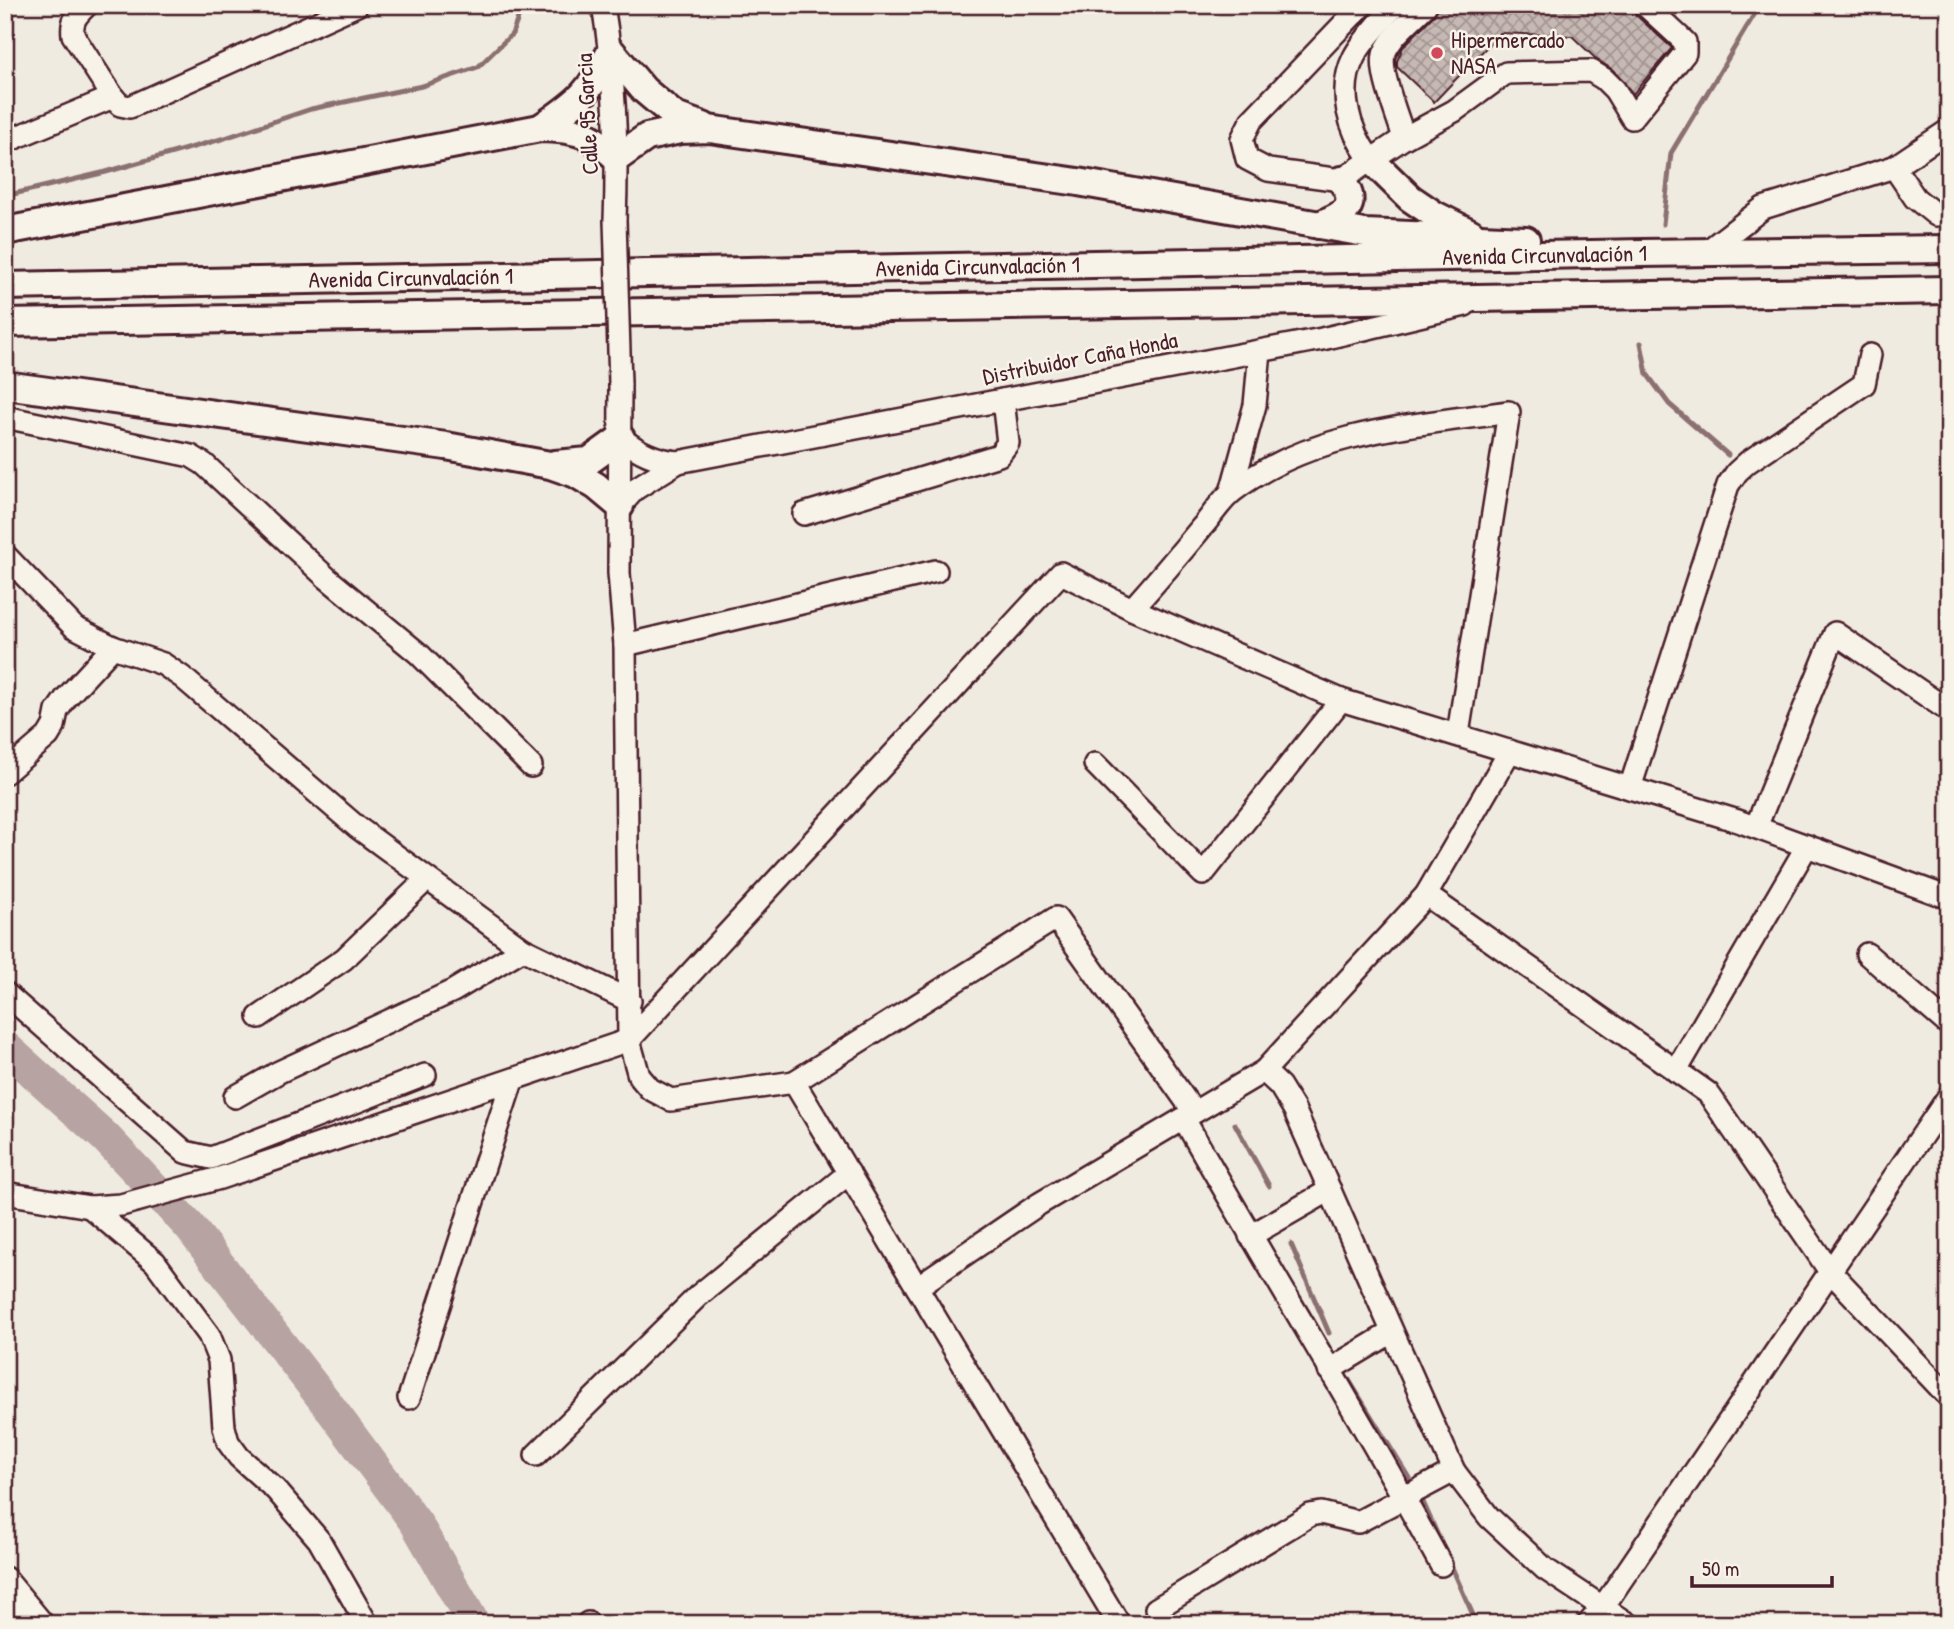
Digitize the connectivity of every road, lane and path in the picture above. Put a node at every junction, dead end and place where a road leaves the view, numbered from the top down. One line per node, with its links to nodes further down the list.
1 (87, 5): 9 (street)
2 (357, 5): 9 (street)
3 (603, 5): 8 (street, Calle 95 Garcia)
4 (1362, 5): 18 (street)
5 (1395, 5): 16 (street)
6 (1426, 5): 13 (street)
7 (1645, 5): 13 (street)
8 (611, 51): 10 (main road); 11 (main road); 15 (street, Calle 95 Garcia)
9 (113, 97): 14 (street)
10 (540, 128): 15 (main road); 21 (main road)
11 (709, 129): 15 (main road); 20 (main road)
12 (1949, 130): 17 (street)
13 (1405, 138): 16 (street)
14 (5, 142)
15 (617, 158): 35 (street, Calle 95 Garcia, bridge)
16 (1370, 159): 18 (street); 22 (main road)
17 (1894, 167): 19 (street); 24 (street)
18 (1341, 180): 20 (main road)
19 (1949, 213)
20 (1319, 225): 22 (main road)
21 (5, 230)
22 (1479, 237): 25 (main road)
23 (1949, 249): 24 (main road, Avenida Circunvalación 1)
24 (1706, 252): 25 (main road, Avenida Circunvalación 1)
25 (1642, 253): 26 (main road, Avenida Circunvalación 1)
26 (5, 286)
27 (1949, 290): 28 (main road, Avenida Circunvalación 1)
28 (1491, 299): 29 (main road, Avenida Circunvalación 1); 30 (street, Distribuidor Caña Honda)
29 (5, 323)
30 (1260, 351): 33 (street, Distribuidor Caña Honda); 38 (street)
31 (1870, 355): 53 (street)
32 (5, 385): 37 (main road)
33 (1003, 400): 36 (street, Distribuidor Caña Honda); 40 (street)
34 (5, 418): 51 (street)
35 (621, 438): 36 (street, Distribuidor Caña Honda); 37 (main road); 39 (street, Calle 95 Garcia)
36 (678, 462): 39 (street, Distribuidor Caña Honda)
37 (550, 465): 39 (main road)
38 (1231, 492): 43 (street); 48 (street)
39 (620, 506): 44 (street, Calle 95 Garcia)
40 (804, 514)
41 (5, 555): 45 (street)
42 (936, 571): 44 (street)
43 (1132, 609): 46 (street); 65 (street)
44 (625, 645): 62 (street, Calle 95 Garcia)
45 (113, 647): 52 (street); 56 (street)
46 (1340, 700): 48 (street); 50 (street)
47 (1949, 711): 54 (street)
48 (1458, 734): 49 (street)
49 (1510, 751): 53 (street); 57 (street)
50 (1095, 764)
51 (531, 766)
52 (5, 773)
53 (1630, 788): 54 (street)
54 (1756, 827): 55 (street)
55 (1808, 846): 58 (street); 67 (street)
56 (427, 879): 59 (street); 63 (street)
57 (1426, 895): 66 (street); 67 (street)
58 (1949, 898)
59 (523, 949): 62 (street); 72 (street)
60 (1867, 954): 64 (street)
61 (5, 993): 68 (street)
62 (630, 1001): 65 (street, Calle 95 Garcia)
63 (259, 1017)
64 (1949, 1026)
65 (629, 1040): 69 (street); 70 (street, Calle 95 Garcia)
66 (1264, 1071): 73 (street); 75 (street)
67 (1676, 1071): 79 (street)
68 (425, 1075)
69 (512, 1080): 77 (street); 84 (street)
70 (794, 1082): 73 (street); 74 (street)
71 (1949, 1096): 79 (street)
72 (235, 1097)
73 (1189, 1115): 78 (street); 80 (street)
74 (849, 1173): 80 (street); 85 (street)
75 (1329, 1190): 78 (street); 81 (street)
76 (5, 1194): 77 (street)
77 (90, 1207): 95 (street)
78 (1250, 1236): 82 (street)
79 (1829, 1270): 83 (street); 90 (street)
80 (917, 1287): 96 (street)
81 (1392, 1332): 82 (street); 86 (street)
82 (1329, 1370): 87 (street)
83 (1949, 1397)
84 (410, 1398)
85 (536, 1455)
86 (1454, 1471): 87 (street); 90 (street)
87 (1405, 1498): 88 (street); 92 (street)
88 (1441, 1565)
89 (5, 1578): 94 (street)
90 (1602, 1607): 97 (street); 98 (street)
91 (5, 1608): 93 (street)
92 (1156, 1609)
93 (18, 1624)
94 (43, 1624)
95 (367, 1624)
96 (1119, 1624)
97 (1588, 1624)
98 (1628, 1624)

